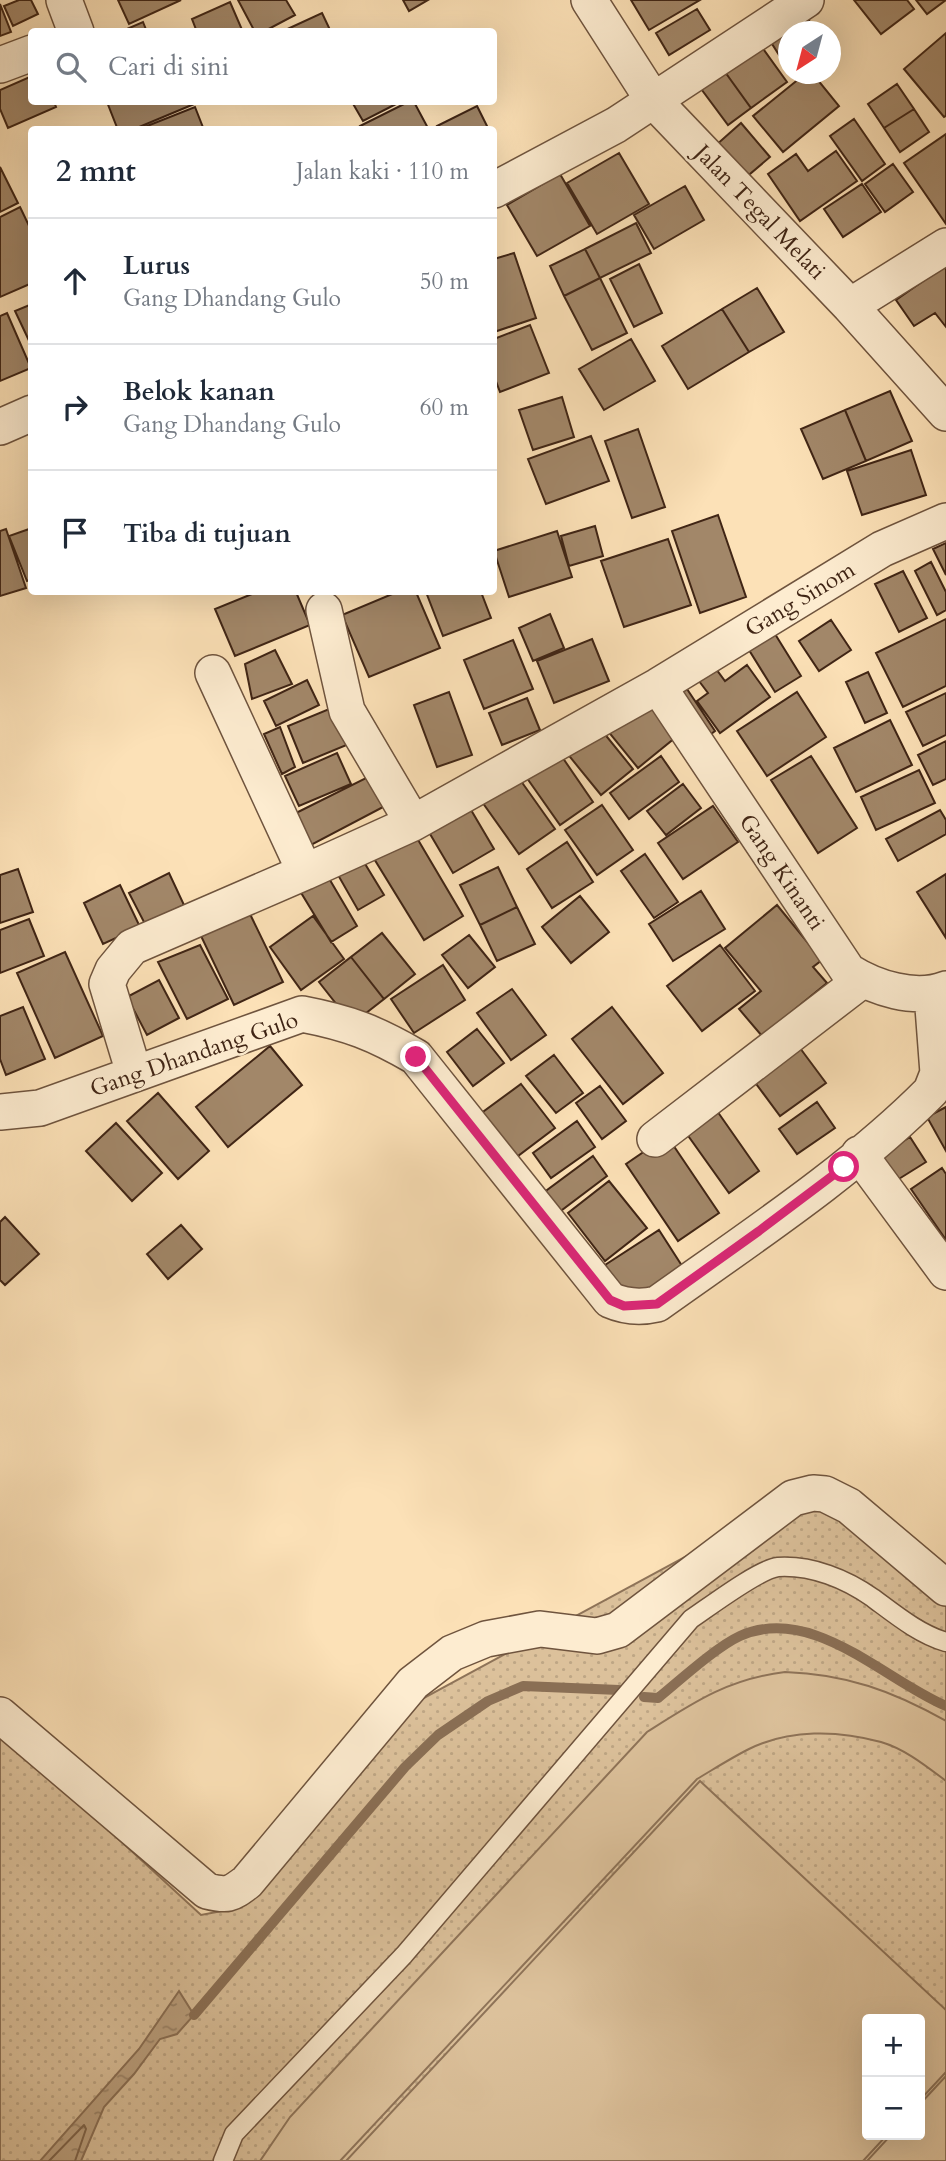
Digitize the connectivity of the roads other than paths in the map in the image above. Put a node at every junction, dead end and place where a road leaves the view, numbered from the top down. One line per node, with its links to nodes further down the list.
1 (64, 0): 4 (street)
2 (589, 0): 7 (street, Jalan Tegal Melati)
3 (806, 0): 7 (street)
4 (74, 28)
5 (28, 54): 6 (street)
6 (0, 65)
7 (653, 100): 8 (street); 10 (street, Jalan Tegal Melati)
8 (497, 188)
9 (946, 246): 10 (street)
10 (850, 306): 11 (street, Jalan Tegal Melati)
11 (946, 413)
12 (28, 414): 13 (street)
13 (0, 427)
14 (946, 522): 17 (street, Gang Sinom)
15 (324, 610): 18 (street)
16 (213, 673): 19 (street)
17 (658, 686): 18 (street, Gang Sinom); 20 (street, Gang Kinanti)
18 (413, 823): 19 (street, Gang Sinom)
19 (305, 872): 22 (street, Gang Sinom)
20 (862, 980): 21 (street, Gang Kinanti); 24 (street)
21 (939, 991): 25 (street, Gang Dhandang Gulo)
22 (134, 1073): 23 (street, Gang Dhandang Gulo); 25 (street, Gang Dhandang Gulo)
23 (0, 1112)
24 (655, 1139)
25 (859, 1154): 26 (street)
26 (946, 1272)
27 (946, 1588): 29 (street)
28 (946, 1642): 30 (lane)
29 (0, 1714)
30 (223, 2161)

